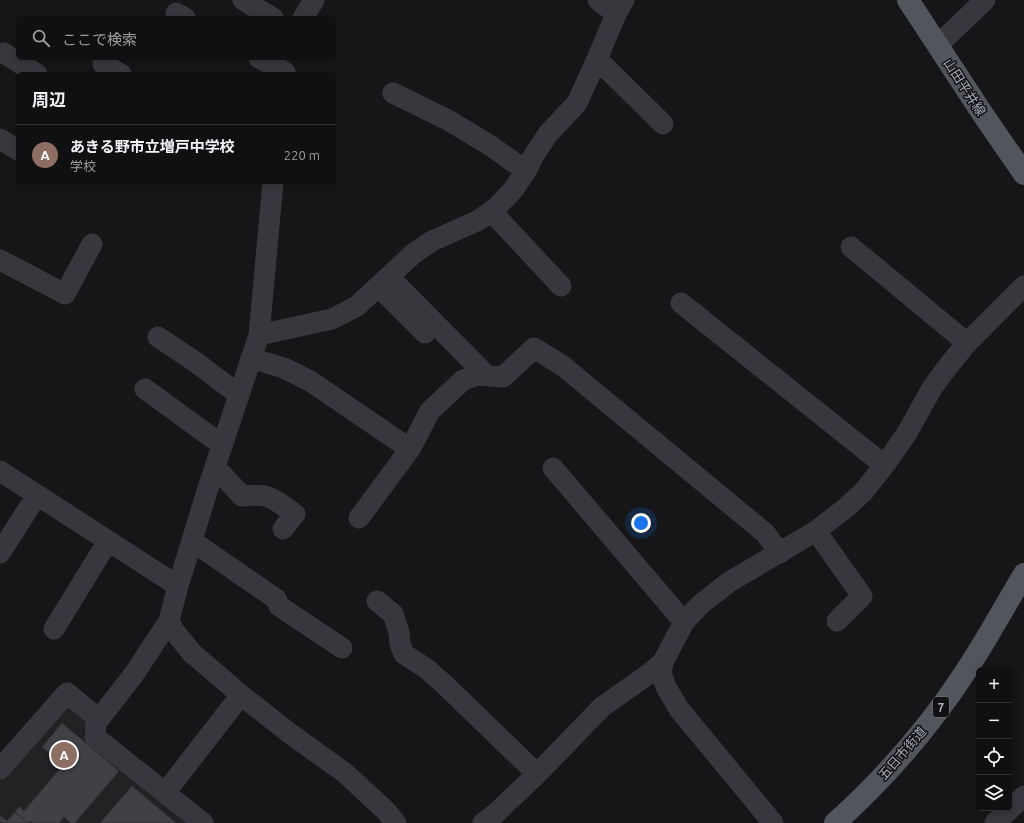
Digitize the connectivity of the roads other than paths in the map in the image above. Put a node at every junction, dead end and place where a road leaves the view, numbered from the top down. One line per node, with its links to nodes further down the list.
1 (243, 0): 7 (street)
2 (314, 0): 8 (street)
3 (598, 0): 6 (street)
4 (908, 0): 9 (main road, 山田平井線)
5 (985, 0): 9 (street)
6 (620, 7): 11 (street)
7 (270, 16)
8 (304, 16)
9 (938, 45): 24 (main road, 山田平井線)
10 (4, 53): 15 (street)
11 (598, 59): 18 (street); 23 (street)
12 (264, 60): 14 (street)
13 (103, 64): 16 (street)
14 (286, 68)
15 (34, 72)
16 (117, 72)
17 (394, 93): 23 (street)
18 (663, 124)
19 (0, 139): 20 (street)
20 (16, 149)
21 (16, 151): 22 (street)
22 (0, 156)
23 (526, 171): 26 (street)
24 (1024, 174)
25 (273, 184): 34 (street)
26 (491, 212): 30 (street); 31 (street)
27 (92, 244): 29 (street)
28 (851, 247): 37 (street)
29 (0, 260)
30 (384, 282): 34 (street); 36 (street); 39 (street)
31 (561, 286)
32 (1024, 286): 37 (street)
33 (681, 303): 44 (street)
34 (259, 335): 38 (street)
35 (158, 338): 41 (street)
36 (429, 338)
37 (967, 343): 44 (street)
38 (251, 358): 41 (street); 43 (street)
39 (486, 375): 43 (street); 55 (street)
40 (145, 389): 42 (street)
41 (238, 394): 42 (street)
42 (222, 445): 45 (street)
43 (410, 449): 49 (street)
44 (884, 465): 51 (street)
45 (214, 467): 50 (street); 53 (street)
46 (553, 468): 61 (street)
47 (0, 471): 48 (street)
48 (37, 495): 52 (street); 54 (street)
49 (359, 518)
50 (283, 529)
51 (816, 531): 55 (street); 60 (street)
52 (108, 541): 57 (street); 62 (street)
53 (192, 541): 57 (street); 63 (street)
54 (0, 553)
55 (780, 553): 61 (street)
56 (1024, 574): 76 (main road, 五日市街道 / 7)
57 (178, 586): 59 (street)
58 (377, 601): 68 (street)
59 (169, 621): 65 (street); 66 (street)
60 (837, 621)
61 (684, 622): 64 (street)
62 (54, 628)
63 (342, 648)
64 (663, 662): 68 (street); 75 (street)
65 (241, 695): 69 (street); 73 (street)
66 (96, 723): 67 (street); 69 (street)
67 (0, 769)
68 (537, 774): 74 (street)
69 (165, 793): 72 (street)
70 (1024, 796): 71 (street)
71 (998, 822)
72 (203, 823)
73 (396, 823)
74 (483, 823)
75 (773, 823)
76 (835, 823)

